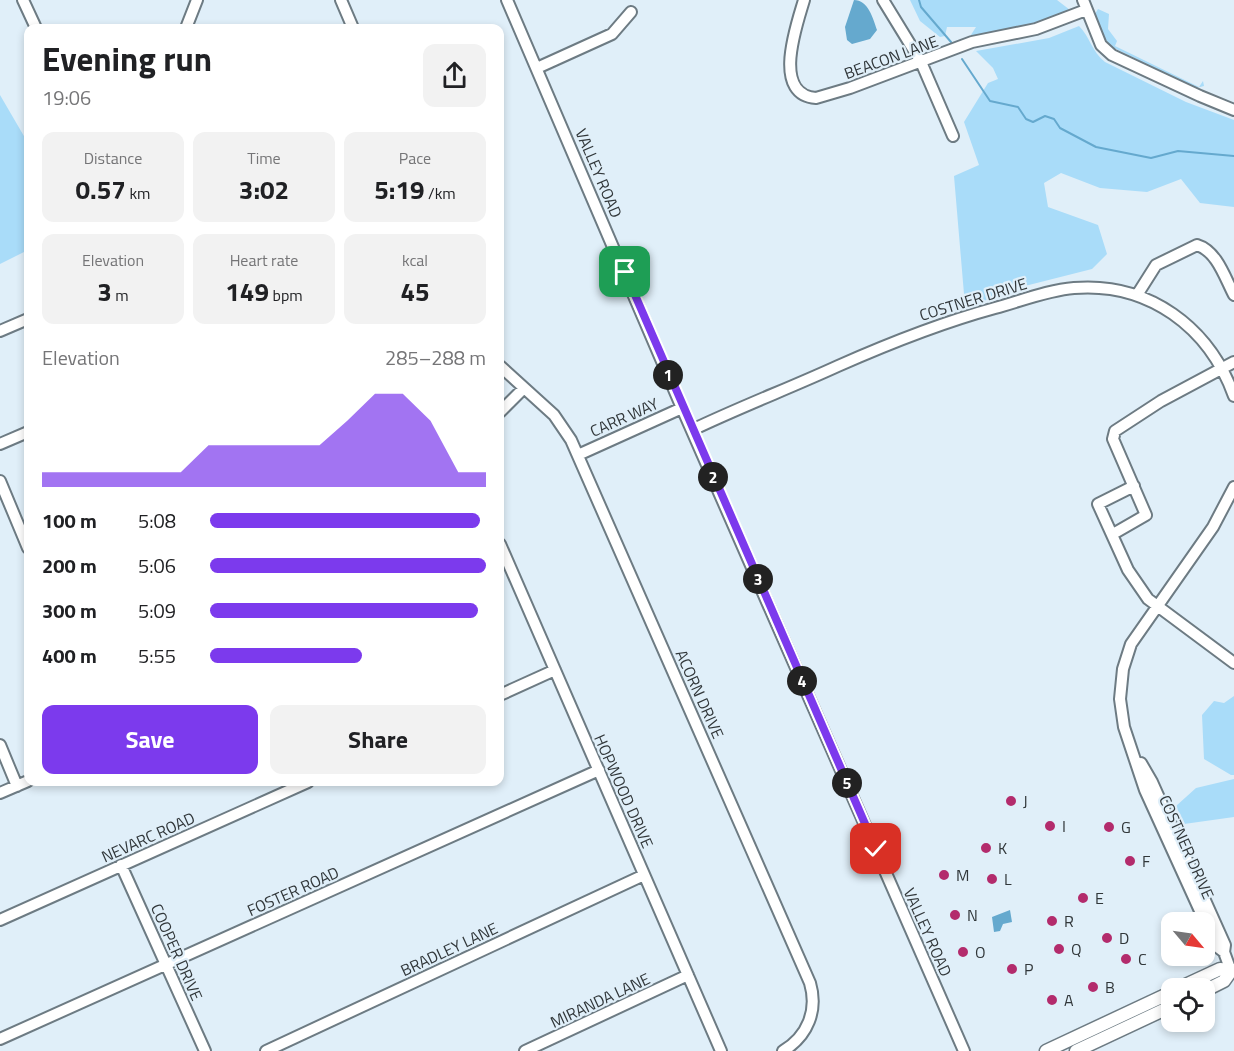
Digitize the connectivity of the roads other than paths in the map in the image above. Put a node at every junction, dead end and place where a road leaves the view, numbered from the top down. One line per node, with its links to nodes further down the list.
1 (23, 0): 9 (street)
2 (197, 0): 10 (street)
3 (341, 0): 11 (street)
4 (507, 0): 13 (street, VALLEY ROAD)
5 (804, 0): 12 (street, BEACON LANE)
6 (883, 0): 12 (street)
7 (1084, 5): 12 (street, BEACON LANE); 14 (street)
8 (631, 12): 13 (street)
9 (34, 24)
10 (188, 24)
11 (351, 24)
12 (921, 62): 15 (street)
13 (537, 68): 26 (street, VALLEY ROAD)
14 (1234, 110)
15 (953, 136)
16 (1137, 295): 17 (street); 21 (street, COSTNER DRIVE); 27 (street, COSTNER DRIVE)
17 (1234, 295)
18 (24, 321): 19 (street)
19 (0, 331)
20 (1234, 362): 21 (street)
21 (1222, 368): 24 (street, COSTNER DRIVE); 32 (street)
22 (504, 370): 23 (street, ACORN DRIVE)
23 (524, 388): 25 (street); 30 (street, ACORN DRIVE)
24 (1234, 396)
25 (504, 408)
26 (682, 408): 27 (street, VALLEY ROAD); 30 (street, CARR WAY)
27 (692, 430): 63 (street, VALLEY ROAD)
28 (24, 434): 29 (street)
29 (0, 444)
30 (578, 455): 62 (street, ACORN DRIVE)
31 (0, 481): 35 (street)
32 (1134, 486): 34 (street); 34 (street)
33 (1234, 487): 37 (street, COSTNER DRIVE)
34 (1113, 534): 37 (street)
35 (24, 539)
36 (504, 553): 39 (street, HOPWOOD DRIVE)
37 (1156, 606): 38 (street); 51 (street, COSTNER DRIVE)
38 (1234, 663)
39 (555, 670): 40 (street); 42 (street, HOPWOOD DRIVE)
40 (504, 693)
41 (0, 745): 44 (street)
42 (598, 770): 48 (street, HOPWOOD DRIVE); 50 (street, FOSTER ROAD)
43 (24, 783): 44 (street)
44 (17, 786): 46 (street)
45 (299, 786): 47 (street, NEVARC ROAD)
46 (0, 793)
47 (121, 865): 49 (street, NEVARC ROAD); 50 (street, COOPER DRIVE)
48 (644, 875): 52 (street, HOPWOOD DRIVE); 59 (street, BRADLEY LANE)
49 (0, 920)
50 (166, 965): 57 (street, FOSTER ROAD); 58 (street, COOPER DRIVE)
51 (1233, 970): 53 (main road); 54 (main road)
52 (688, 975): 60 (street, MIRANDA LANE); 61 (street, HOPWOOD DRIVE)
53 (1201, 978)
54 (1215, 986)
55 (1161, 997): 64 (main road)
56 (1161, 1011): 65 (main road)
57 (0, 1039)
58 (205, 1051)
59 (266, 1051)
60 (525, 1051)
61 (721, 1051)
62 (783, 1051)
63 (964, 1051)
64 (1046, 1051)
65 (1076, 1051)

